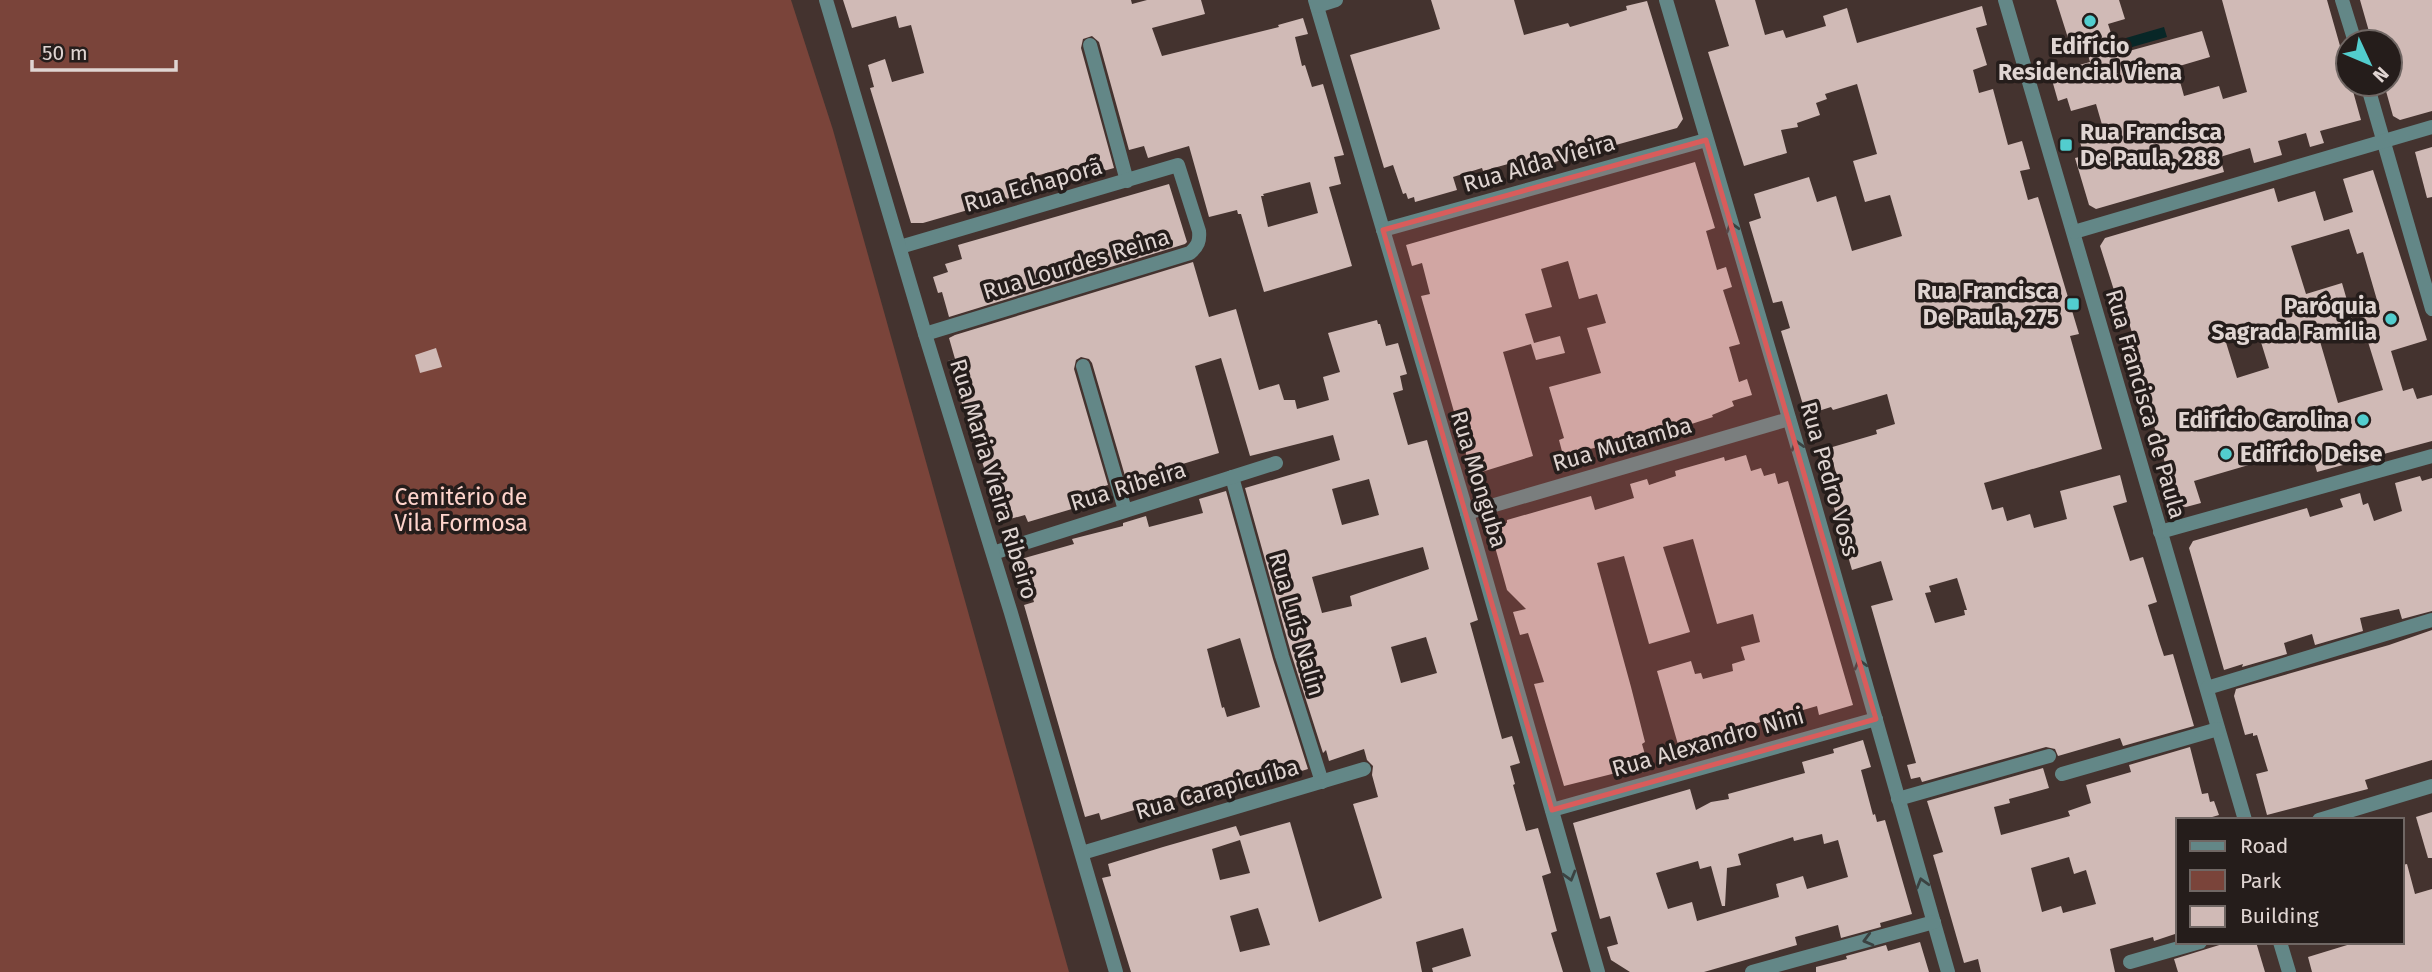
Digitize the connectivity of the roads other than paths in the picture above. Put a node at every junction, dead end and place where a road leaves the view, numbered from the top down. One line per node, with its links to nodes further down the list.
1 (826, 0): 17 (street, Rua Maria Vieira Ribeiro)
2 (1336, 0): 6 (street)
3 (1666, 0): 11 (street, Rua Pedro Voss)
4 (2005, 0): 16 (street, Rua Francisca de Paula)
5 (2342, 0): 7 (street)
6 (1316, 3): 15 (street, Rua Monguba)
7 (2351, 28)
8 (1090, 45): 14 (street)
9 (2371, 98): 12 (street)
10 (2432, 127): 12 (street)
11 (1706, 139): 15 (street, Rua Alda Vieira); 21 (street, Rua Pedro Voss, one-way to 11)
12 (2383, 141): 16 (street); 18 (street)
13 (1178, 165): 14 (street, Rua Echaporã); 19 (street, Rua Lourdes Reina)
14 (1127, 181): 17 (street, Rua Echaporã)
15 (1383, 230): 26 (street, Rua Monguba)
16 (2074, 232): 27 (street, Rua Francisca de Paula)
17 (900, 247): 19 (street, Rua Maria Vieira Ribeiro)
18 (2432, 309)
19 (925, 334): 28 (street, Rua Maria Vieira Ribeiro)
20 (1083, 366): 25 (street)
21 (1789, 419): 26 (street, Rua Mutamba); 31 (street, Rua Pedro Voss, one-way to 21)
22 (2432, 456): 27 (street)
23 (1276, 463): 24 (street, Rua Ribeira)
24 (1232, 477): 25 (street, Rua Ribeira); 36 (street, Rua Luís Nalin)
25 (1125, 510): 28 (street, Rua Ribeira)
26 (1467, 513): 39 (street, Rua Monguba)
27 (2160, 532): 30 (street, Rua Francisca de Paula)
28 (993, 553): 42 (street, Rua Maria Vieira Ribeiro)
29 (2432, 620): 30 (street)
30 (2207, 688): 32 (street, Rua Francisca de Paula)
31 (1876, 719): 38 (street, Rua Pedro Voss); 39 (street, Rua Alexandro Nini)
32 (2218, 729): 35 (street); 40 (street, Rua Francisca de Paula)
33 (2049, 756): 38 (street)
34 (1364, 769): 36 (street, Rua Carapicuíba)
35 (2062, 774)
36 (1322, 782): 42 (street, Rua Carapicuíba)
37 (2432, 786): 41 (street)
38 (1898, 799): 43 (street, Rua Pedro Voss, one-way to 38)
39 (1552, 810): 48 (street, Rua Monguba, one-way to 48)
40 (2244, 818)
41 (2326, 818)
42 (1082, 853): 47 (street, Rua Maria Vieira Ribeiro)
43 (1934, 922): 49 (street, one-way to 49); 50 (street, Rua Pedro Voss)
44 (2193, 944): 46 (street)
45 (2281, 944): 51 (street)
46 (2130, 962)
47 (1115, 972)
48 (1598, 972)
49 (1752, 972)
50 (1948, 972)
51 (2289, 972)

